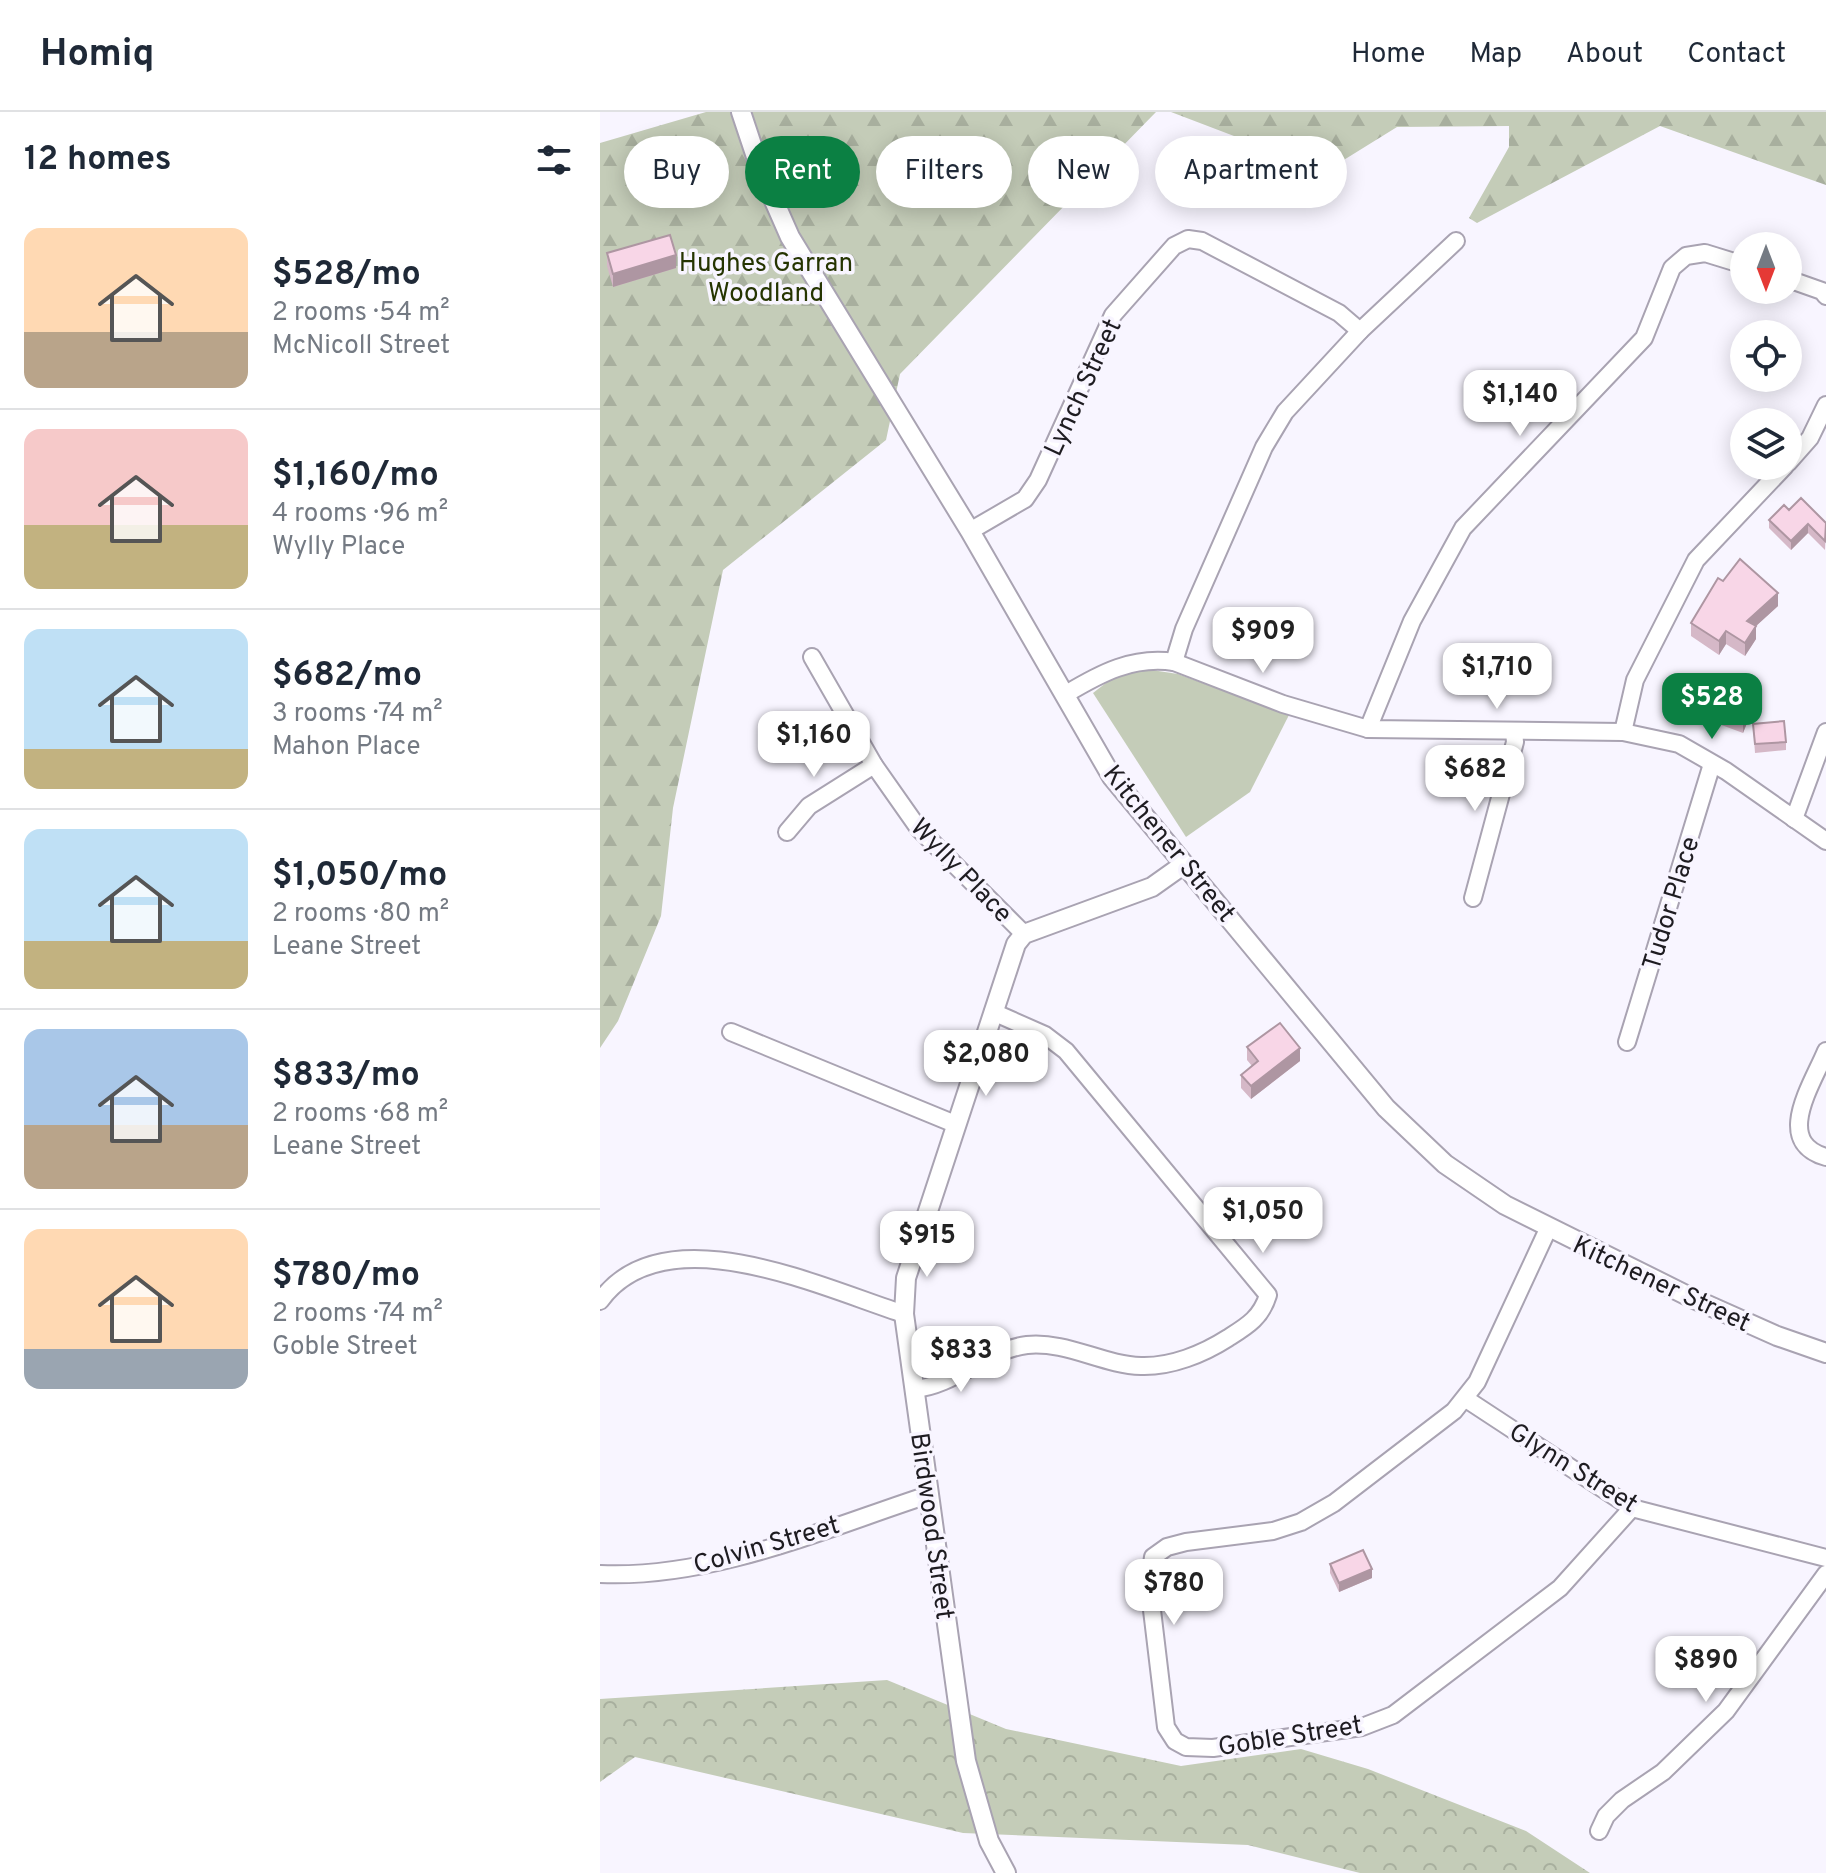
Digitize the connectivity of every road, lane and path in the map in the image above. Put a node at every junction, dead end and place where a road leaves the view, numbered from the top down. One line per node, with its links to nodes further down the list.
1 (741, 112): 10 (street, Kitchener Street)
2 (1456, 241): 6 (street)
3 (1730, 261): 14 (street)
4 (1802, 284): 5 (street)
5 (1826, 296)
6 (1360, 331): 10 (street, Lynch Street); 12 (street)
7 (1826, 405): 8 (street)
8 (1802, 447)
9 (1773, 480): 16 (street)
10 (970, 531): 13 (street, Kitchener Street)
11 (812, 657): 19 (street, Wylly Place)
12 (1174, 662): 13 (street); 14 (street)
13 (1066, 694): 23 (street, Kitchener Street)
14 (1368, 729): 15 (street)
15 (1514, 731): 16 (street); 24 (street)
16 (1623, 732): 18 (street)
17 (1826, 732): 20 (street)
18 (1712, 764): 20 (street); 28 (street, Tudor Place)
19 (874, 765): 21 (street); 25 (street, Wylly Place)
20 (1794, 819): 22 (street)
21 (787, 832)
22 (1826, 841)
23 (1183, 865): 25 (street); 32 (street, Kitchener Street)
24 (1473, 898)
25 (1024, 934): 26 (street, Birdwood Street)
26 (993, 1012): 30 (street, Birdwood Street); 36 (street)
27 (731, 1032): 30 (street)
28 (1627, 1042)
29 (1826, 1051): 31 (street)
30 (955, 1124): 34 (street, Birdwood Street)
31 (1826, 1157)
32 (1548, 1229): 35 (street, Kitchener Street); 37 (street, Goble Street)
33 (600, 1301): 34 (street)
34 (904, 1314): 36 (street, Birdwood Street)
35 (1826, 1353)
36 (914, 1389): 38 (street, Birdwood Street)
37 (1466, 1399): 39 (street, Glynn Street); 39 (street, Goble Street)
38 (928, 1495): 41 (street, Colvin Street); 44 (street, Birdwood Street)
39 (1632, 1508): 40 (street, Glynn Street)
40 (1826, 1558)
41 (600, 1574)
42 (1826, 1574): 43 (street)
43 (1599, 1831)
44 (1006, 1873)

